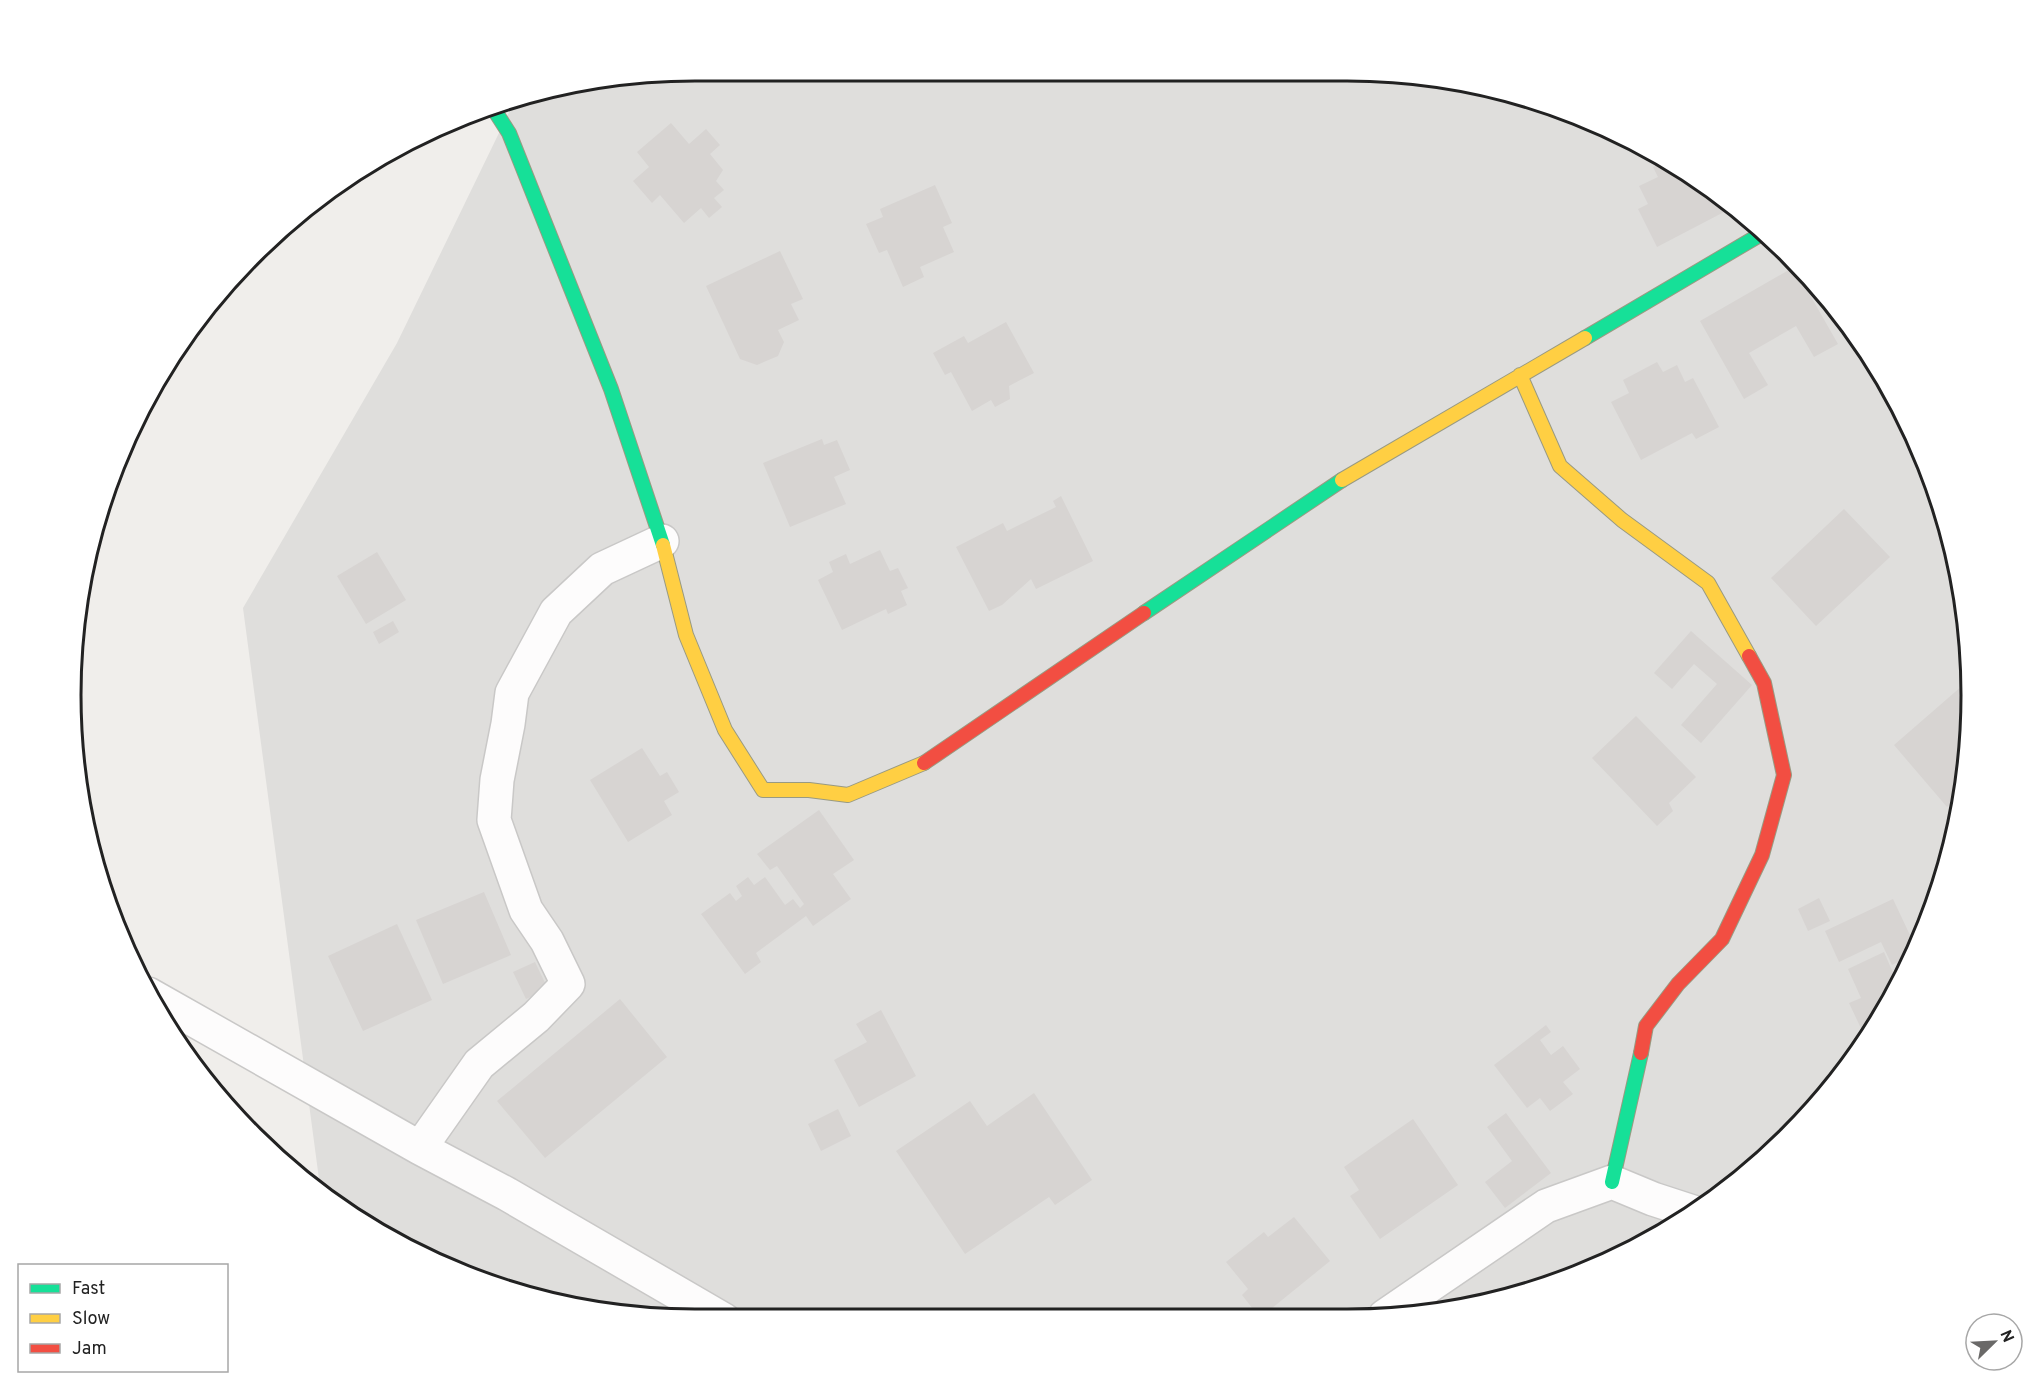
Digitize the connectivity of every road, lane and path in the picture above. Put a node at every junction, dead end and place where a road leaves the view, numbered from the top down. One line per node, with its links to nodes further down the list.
1 (497, 114): 4 (street)
2 (1756, 236): 3 (street)
3 (1520, 375): 4 (street); 7 (street)
4 (662, 541): 6 (street)
5 (163, 1003): 6 (street)
6 (420, 1148): 10 (street)
7 (1612, 1182): 8 (street); 9 (street)
8 (1683, 1209)
9 (1398, 1307)
10 (705, 1309)

